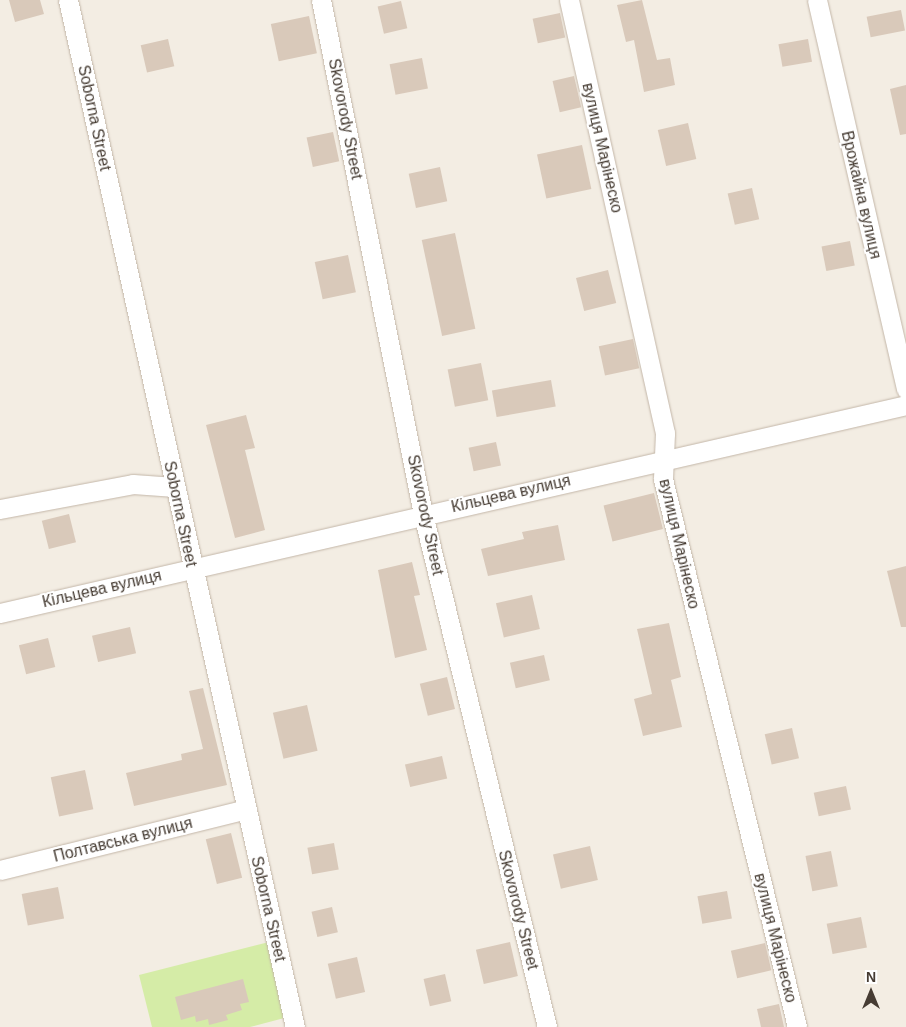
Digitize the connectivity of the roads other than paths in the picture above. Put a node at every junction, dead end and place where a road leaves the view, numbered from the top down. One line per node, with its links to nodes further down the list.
1 (68, 0): 8 (street, Soborna Street)
2 (321, 0): 10 (street, Skovorody Street)
3 (569, 0): 7 (street, вулиця Марінеско)
4 (817, 0): 5 (street, Врожайна вулиця)
5 (906, 389)
6 (906, 405): 7 (street, Кільцева вулиця)
7 (662, 460): 10 (street, Кільцева вулиця); 17 (street, вулиця Марінеско)
8 (175, 487): 9 (street); 11 (street, Soborna Street)
9 (0, 509)
10 (423, 514): 11 (street, Кільцева вулиця); 16 (street, Skovorody Street)
11 (192, 568): 12 (street, Кільцева вулиця); 13 (street, Soborna Street)
12 (0, 613)
13 (246, 809): 14 (street, Полтавська вулиця); 15 (street, Soborna Street)
14 (0, 870)
15 (294, 1027)
16 (547, 1027)
17 (797, 1027)

